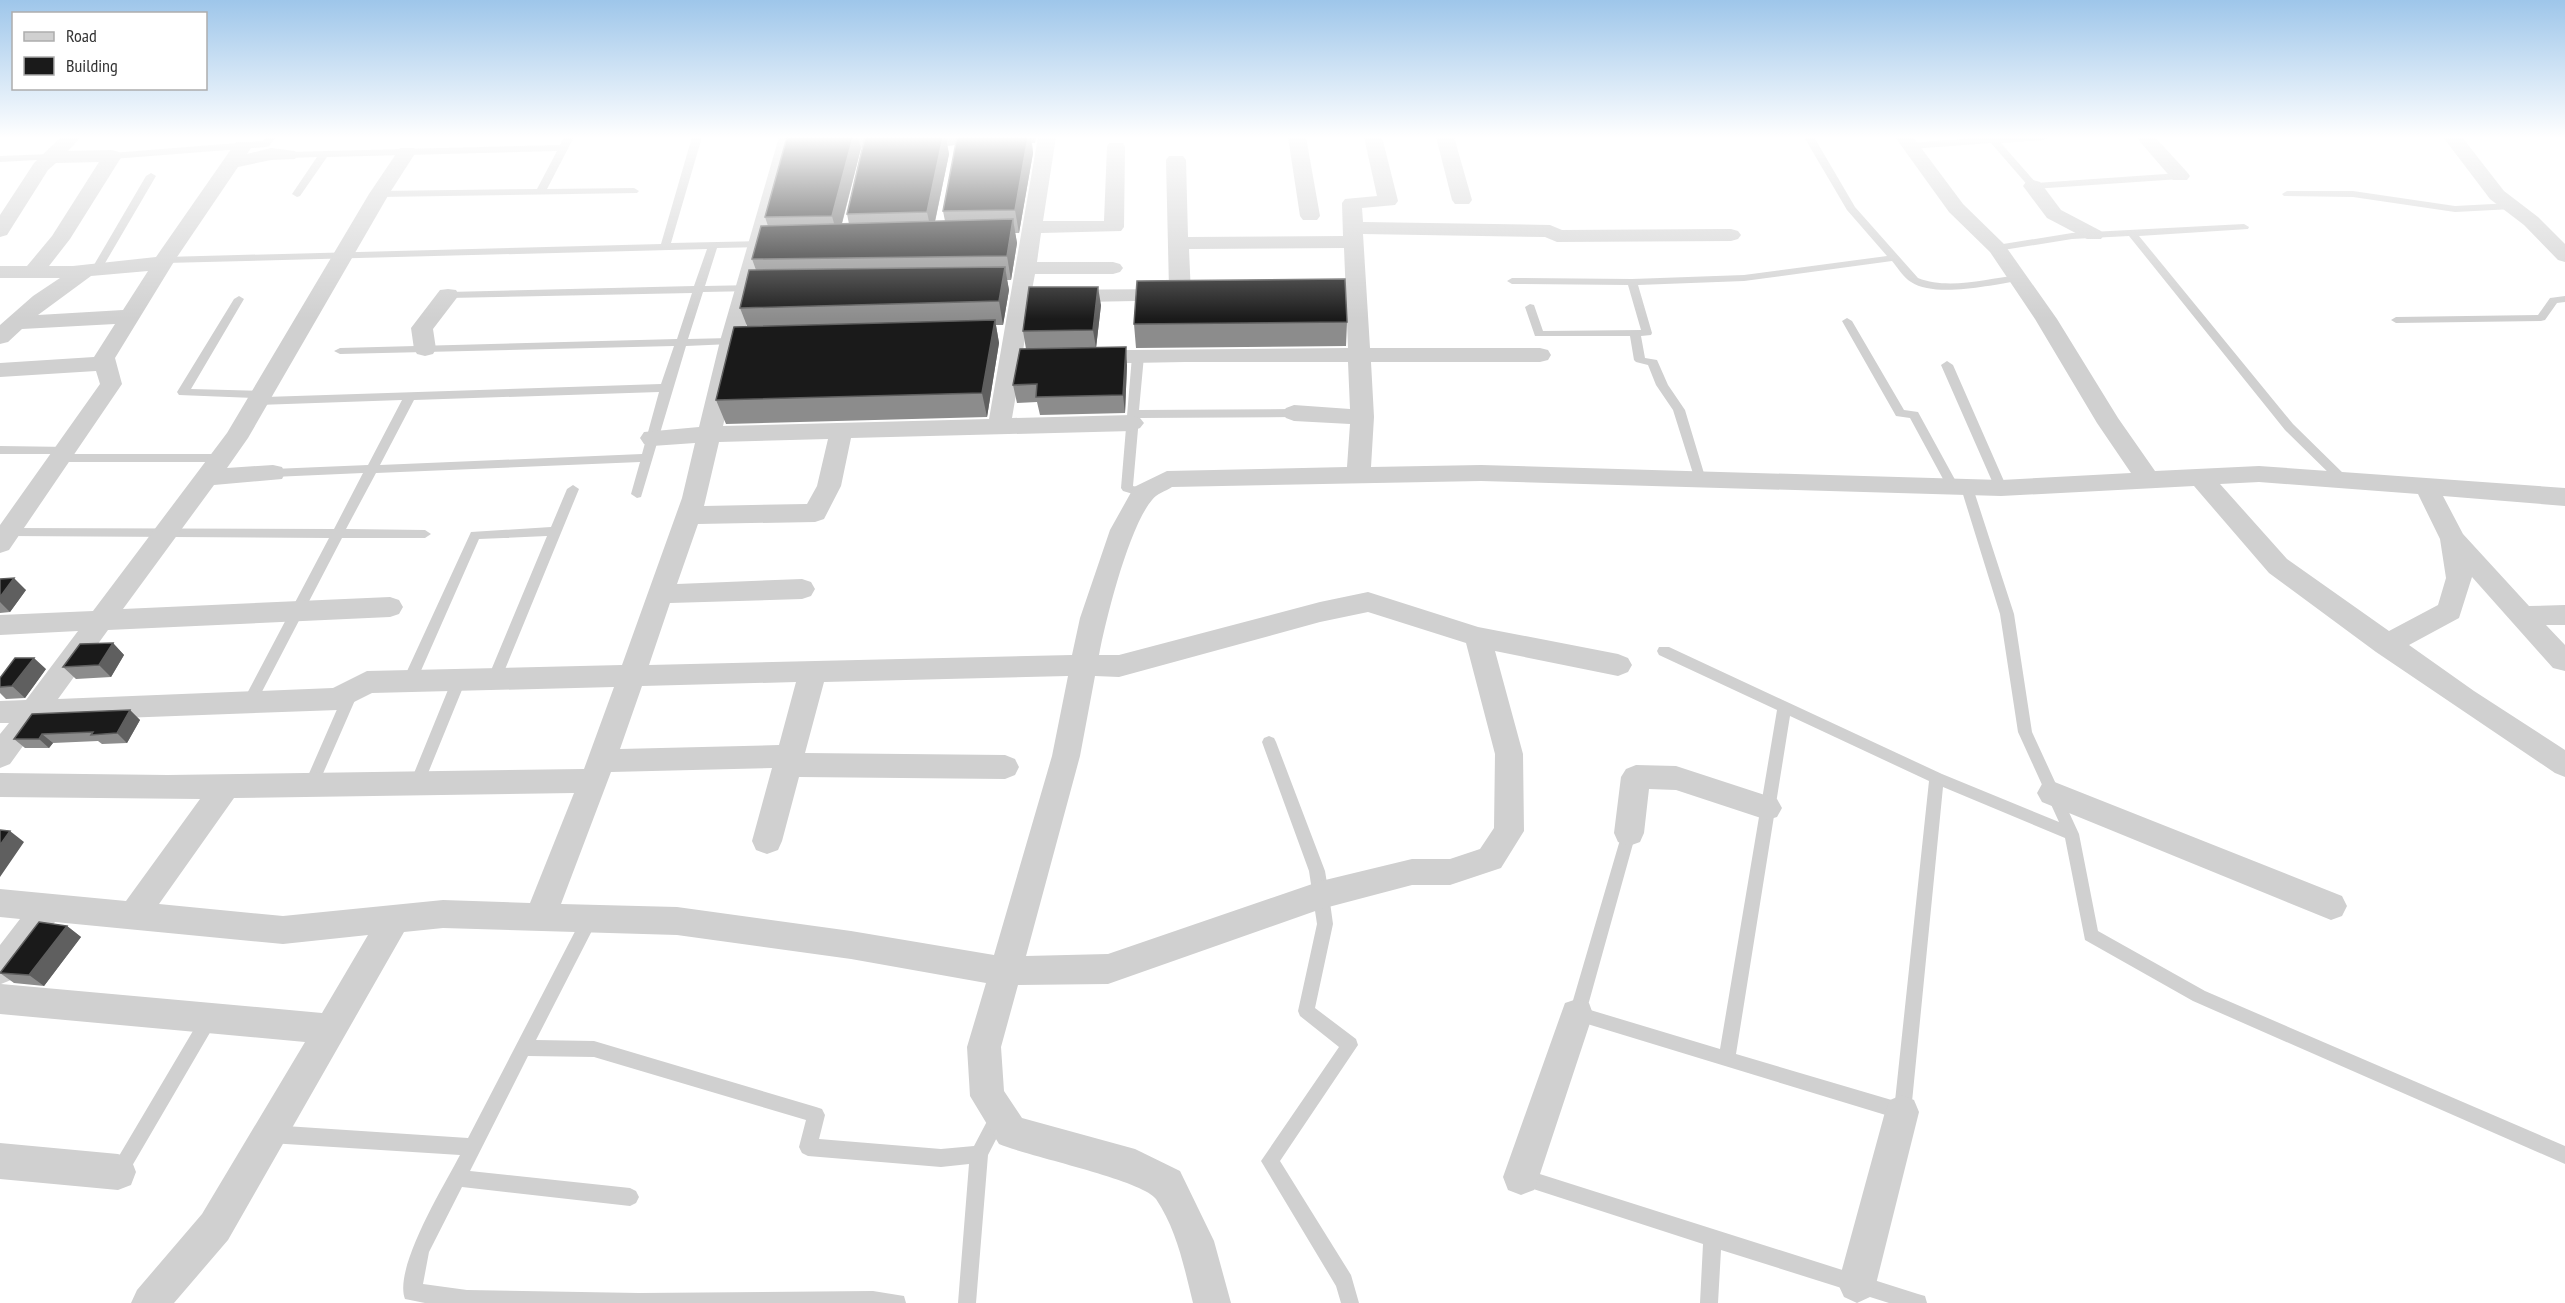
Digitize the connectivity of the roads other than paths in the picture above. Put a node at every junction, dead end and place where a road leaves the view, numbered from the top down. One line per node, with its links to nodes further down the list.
1 (21, 198): 21 (street)
2 (86, 198): 39 (street)
3 (137, 198): 37 (lane)
4 (208, 198): 35 (street)
5 (377, 198): 32 (street)
6 (679, 198): 30 (lane)
7 (777, 198): 28 (street)
8 (1033, 198): 23 (street)
9 (1115, 198): 23 (street)
10 (1177, 198): 27 (street)
11 (1307, 198): 19 (street)
12 (1387, 198): 24 (street)
13 (1845, 198): 34 (lane)
14 (1949, 198): 31 (street)
15 (2042, 198): 26 (street)
16 (2385, 198): 18 (lane)
17 (2501, 198): 18 (street)
18 (2512, 206): 33 (street)
19 (1310, 216)
20 (2244, 227): 22 (lane)
21 (0, 231)
22 (2132, 233): 26 (lane); 90 (lane)
23 (1027, 234): 43 (street)
24 (1354, 235): 25 (street); 27 (street); 47 (street)
25 (1731, 235)
26 (2094, 235): 31 (lane)
27 (1178, 243): 49 (street)
28 (768, 244): 29 (lane); 44 (street)
29 (713, 246): 30 (lane); 45 (lane)
30 (665, 248): 32 (lane)
31 (1997, 248): 40 (street)
32 (343, 256): 35 (lane); 74 (street)
33 (2565, 256)
34 (1893, 258): 40 (lane); 42 (lane)
35 (164, 262): 37 (street); 54 (street)
36 (1113, 268): 43 (street)
37 (90, 270): 39 (street); 55 (street)
38 (0, 272): 39 (street)
39 (33, 272)
40 (2018, 278): 91 (street)
41 (1512, 281): 42 (lane)
42 (1632, 282): 58 (lane)
43 (1020, 284): 49 (street); 59 (street)
44 (757, 288): 45 (lane); 61 (street)
45 (699, 289): 48 (lane); 62 (lane)
46 (1332, 293): 47 (street)
47 (1356, 293): 65 (street)
48 (448, 295): 63 (street)
49 (1180, 295): 50 (street)
50 (1203, 295)
51 (239, 299): 74 (lane)
52 (2565, 299): 56 (lane)
53 (1530, 307): 58 (lane)
54 (130, 316): 55 (street); 69 (street)
55 (12, 320)
56 (2396, 320)
57 (1847, 321): 93 (lane)
58 (1635, 333): 89 (lane)
59 (1014, 334): 60 (street); 68 (street)
60 (991, 335)
61 (743, 341): 62 (lane); 80 (street)
62 (681, 342): 63 (lane); 72 (lane)
63 (425, 349): 64 (lane)
64 (340, 351)
65 (1359, 355): 66 (street); 67 (street); 76 (street)
66 (1540, 355)
67 (1138, 356): 68 (street); 77 (lane)
68 (1010, 358): 78 (street)
69 (106, 363): 71 (street); 83 (street)
70 (1947, 365): 94 (lane)
71 (0, 370)
72 (666, 388): 73 (lane); 81 (lane)
73 (410, 396): 74 (lane); 85 (lane)
74 (259, 398): 84 (street)
75 (1294, 413): 76 (street); 77 (lane)
76 (1362, 417): 87 (street)
77 (1133, 418): 78 (street); 97 (lane)
78 (999, 428): 79 (street)
79 (841, 432): 80 (street); 99 (street)
80 (709, 435): 81 (street); 99 (street)
81 (649, 448): 85 (lane); 96 (lane)
82 (0, 450): 83 (lane)
83 (63, 454): 84 (lane); 104 (street)
84 (214, 467): 86 (street); 101 (street)
85 (372, 467): 86 (lane); 102 (lane)
86 (273, 473)
87 (1359, 475): 89 (street); 97 (street)
88 (2201, 478): 90 (street); 91 (street); 115 (street)
89 (1700, 480): 93 (street)
90 (2343, 480): 92 (street)
91 (2149, 482): 94 (street)
92 (2426, 486): 98 (street); 105 (street)
93 (1960, 487): 94 (street); 141 (lane)
94 (2001, 488)
95 (573, 489): 100 (lane)
96 (637, 494)
97 (1143, 494): 118 (street)
98 (2565, 497)
99 (689, 515): 107 (street)
100 (555, 531): 123 (lane); 124 (lane)
101 (166, 533): 102 (lane); 104 (lane); 112 (street)
102 (338, 533): 103 (lane); 109 (lane)
103 (425, 534)
104 (5, 538)
105 (2453, 539): 111 (street); 115 (street)
106 (802, 589): 107 (street)
107 (661, 594): 121 (street)
108 (390, 606): 109 (street)
109 (298, 610): 112 (street); 126 (lane)
110 (2565, 615): 111 (street)
111 (2522, 616): 117 (street)
112 (102, 620): 113 (street); 128 (street)
113 (0, 625)
114 (1479, 637): 118 (street); 119 (street); 146 (street)
115 (2386, 645): 133 (street)
116 (1664, 651): 127 (lane)
117 (2563, 661)
118 (1084, 665): 120 (street); 155 (street)
119 (1618, 665)
120 (813, 672): 121 (street); 132 (street)
121 (632, 677): 123 (street); 135 (street)
122 (459, 680): 123 (street); 124 (street); 137 (lane)
123 (494, 680)
124 (409, 682): 125 (street)
125 (352, 691): 126 (street); 139 (lane)
126 (249, 703): 128 (street)
127 (1784, 707): 136 (lane); 142 (lane)
128 (34, 711): 129 (street); 131 (street)
129 (0, 712)
130 (1269, 742): 146 (lane)
131 (0, 756)
132 (789, 760): 134 (street); 135 (street); 145 (street)
133 (2565, 765)
134 (1005, 767)
135 (598, 771): 137 (street); 151 (street)
136 (1937, 778): 144 (lane); 162 (lane)
137 (417, 783): 139 (street)
138 (0, 785): 140 (street)
139 (311, 785): 140 (street)
140 (226, 786): 150 (street)
141 (2052, 793): 144 (lane); 148 (street)
142 (1767, 808): 143 (street); 161 (lane)
143 (1629, 833): 157 (lane)
144 (2072, 834): 167 (lane)
145 (767, 840)
146 (1321, 895): 155 (street); 180 (lane)
147 (0, 903): 149 (street)
148 (2331, 906)
149 (47, 908): 150 (street); 154 (street)
150 (134, 916): 152 (street)
151 (540, 917): 152 (street); 153 (street)
152 (395, 919): 159 (street)
153 (590, 919): 155 (street); 160 (lane)
154 (0, 970)
155 (1004, 971): 163 (street)
156 (0, 999): 158 (street)
157 (1577, 1014): 161 (lane); 170 (street)
158 (209, 1018): 159 (street); 169 (lane)
159 (330, 1029): 164 (street)
160 (522, 1048): 165 (lane); 166 (lane)
161 (1727, 1059): 162 (lane)
162 (1902, 1112): 174 (street)
163 (1000, 1114): 166 (lane); 179 (street)
164 (270, 1134): 165 (lane); 176 (street)
165 (471, 1147): 171 (lane)
166 (979, 1154): 178 (lane)
167 (2565, 1155)
168 (0, 1161): 169 (street)
169 (118, 1172)
170 (1521, 1177): 173 (lane)
171 (456, 1178): 172 (lane); 175 (lane)
172 (630, 1197)
173 (1713, 1238): 174 (lane); 181 (lane)
174 (1857, 1284): 182 (lane)
175 (430, 1299): 177 (lane)
176 (150, 1303)
177 (897, 1303)
178 (967, 1303)
179 (1212, 1303)
180 (1350, 1303)
181 (1709, 1303)
182 (1918, 1303)

